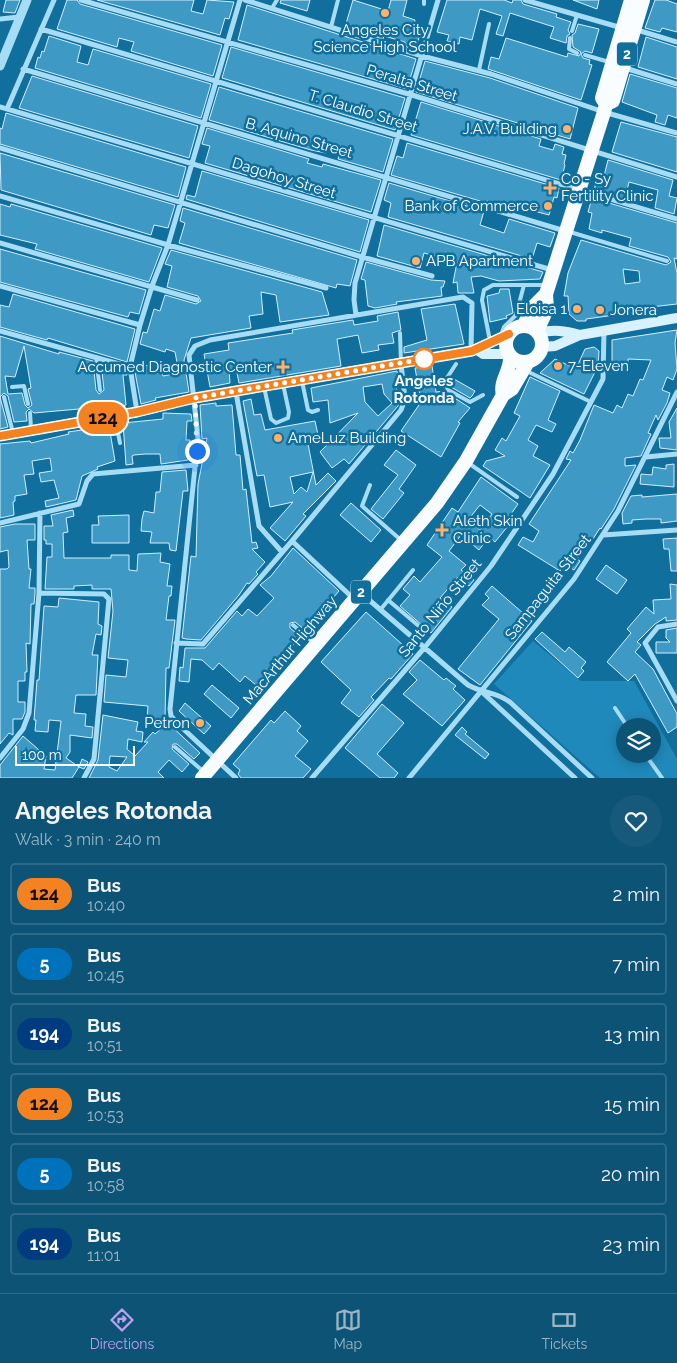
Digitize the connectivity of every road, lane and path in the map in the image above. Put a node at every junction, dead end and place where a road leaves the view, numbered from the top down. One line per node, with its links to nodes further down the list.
1 (27, 0): 14 (street)
2 (54, 0): 18 (street)
3 (81, 0): 23 (street, Peralta Street)
4 (240, 0): 23 (street)
5 (245, 0): 12 (street)
6 (276, 0): 12 (lane)
7 (338, 0): 17 (lane)
8 (438, 0): 27 (street)
9 (525, 0): 13 (street)
10 (632, 0): 19 (highway, 2)
11 (643, 0): 19 (highway, 2)
12 (272, 8): 17 (street)
13 (577, 15): 19 (street); 20 (lane)
14 (19, 17): 15 (street); 26 (street)
15 (0, 19)
16 (489, 24): 31 (lane)
17 (330, 27): 27 (street)
18 (41, 29): 30 (street); 32 (street, T. Claudio Street)
19 (629, 29): 22 (street); 28 (highway, 2)
20 (572, 32)
21 (570, 38): 24 (lane)
22 (677, 42)
23 (227, 43): 32 (street); 34 (street, Peralta Street)
24 (577, 53)
25 (584, 55): 28 (lane)
26 (2, 56): 29 (street)
27 (422, 56): 31 (street); 34 (street)
28 (618, 65): 33 (street); 36 (highway, 2)
29 (0, 66)
30 (23, 69): 37 (street); 38 (street, B. Aquino Street)
31 (479, 70): 36 (street)
32 (217, 81): 38 (street); 40 (street, T. Claudio Street)
33 (677, 84)
34 (412, 95): 40 (street); 42 (street, Peralta Street)
35 (0, 107): 37 (street, Dagohoy Street)
36 (605, 108): 39 (street); 42 (highway, 2)
37 (7, 109): 43 (street, Dagohoy Street)
38 (204, 123): 43 (street); 44 (street, B. Aquino Street)
39 (677, 133)
40 (399, 135): 44 (street); 46 (street, T. Claudio Street)
41 (0, 148): 48 (street)
42 (592, 151): 45 (street, Peralta Street); 46 (highway, 2)
43 (193, 164): 48 (street); 49 (street, Dagohoy Street)
44 (386, 177): 49 (street); 51 (street, B. Aquino Street)
45 (677, 177)
46 (581, 189): 50 (street, T. Claudio Street); 51 (highway, 2)
47 (0, 196): 53 (street)
48 (181, 203): 53 (street); 54 (street)
49 (374, 218): 54 (street); 56 (street, Dagohoy Street)
50 (677, 219)
51 (568, 232): 55 (lane); 56 (highway, 2)
52 (0, 243): 60 (street)
53 (168, 245): 60 (street); 61 (street)
54 (362, 257): 57 (street); 64 (street)
55 (667, 261)
56 (555, 271): 62 (highway, 2)
57 (432, 276)
58 (524, 285): 62 (lane); 73 (lane); 74 (lane)
59 (0, 286): 66 (street)
60 (152, 286): 63 (street); 66 (street)
61 (326, 288)
62 (548, 289): 67 (highway, 2); 70 (highway, 2)
63 (197, 300)
64 (356, 315): 76 (street); 93 (street)
65 (677, 318): 68 (main road)
66 (140, 326): 82 (street)
67 (522, 326): 70 (highway); 73 (highway, 2)
68 (604, 330): 72 (main road); 94 (street, Santo Niño Street)
69 (0, 331): 77 (street)
70 (538, 332): 72 (main road); 75 (highway)
71 (400, 333): 79 (lane)
72 (580, 335): 75 (main road)
73 (505, 336): 74 (main road); 78 (highway, 2)
74 (490, 341): 76 (main road)
75 (542, 347): 81 (highway, 2)
76 (474, 350): 78 (main road); 79 (main road)
77 (96, 358): 82 (street); 87 (lane)
78 (510, 358): 81 (highway); 91 (highway, MacArthur Highway / 2)
79 (401, 364): 83 (main road); 114 (street)
80 (456, 364): 90 (lane)
81 (527, 366): 91 (highway, MacArthur Highway / 2); 94 (lane)
82 (130, 367): 97 (street)
83 (302, 381): 84 (main road); 96 (lane)
84 (283, 384): 86 (main road); 86 (lane)
85 (12, 387): 95 (lane)
86 (264, 387): 88 (main road)
87 (100, 390)
88 (236, 392): 93 (main road); 116 (street)
89 (677, 392): 105 (street, Sampaguita Street)
90 (483, 395)
91 (503, 395): 106 (highway, MacArthur Highway / 2)
92 (4, 396): 101 (lane)
93 (195, 398): 97 (main road); 107 (street)
94 (591, 402): 127 (street, Santo Niño Street)
95 (28, 404)
96 (318, 410)
97 (137, 412): 99 (main road)
98 (30, 413): 100 (lane)
99 (115, 416): 100 (main road); 103 (lane)
100 (32, 430): 101 (main road)
101 (12, 434): 102 (main road)
102 (0, 436)
103 (120, 443)
104 (677, 454): 105 (street)
105 (646, 457): 113 (street, Sampaguita Street)
106 (466, 461): 109 (lane); 115 (highway, MacArthur Highway / 2)
107 (196, 465): 110 (street); 125 (street)
108 (370, 485): 115 (lane)
109 (517, 497)
110 (40, 513): 111 (street); 118 (street)
111 (0, 523)
112 (677, 530): 113 (street)
113 (603, 535): 128 (street, Sampaguita Street)
114 (292, 541): 116 (street); 119 (street)
115 (404, 543): 119 (highway, MacArthur Highway / 2)
116 (282, 552): 125 (street)
117 (414, 570): 120 (lane)
118 (39, 593): 135 (street); 139 (street)
119 (358, 596): 121 (street); 126 (highway, MacArthur Highway / 2)
120 (388, 600): 121 (lane); 124 (lane)
121 (381, 609): 127 (street)
122 (677, 624): 129 (street)
123 (293, 625): 126 (lane)
124 (420, 627)
125 (176, 643): 136 (street)
126 (316, 646): 136 (highway, MacArthur Highway / 2)
127 (425, 647): 128 (street); 141 (street, Santo Niño Street)
128 (482, 692): 132 (street); 133 (street); 142 (street, Sampaguita Street)
129 (677, 701)
130 (614, 708): 131 (lane)
131 (621, 718)
132 (549, 739): 133 (street); 144 (street)
133 (543, 746): 143 (street)
134 (175, 747): 138 (lane)
135 (0, 758)
136 (218, 761): 138 (highway, MacArthur Highway / 2); 140 (street)
137 (651, 763): 145 (lane)
138 (204, 776)
139 (84, 778)
140 (236, 778)
141 (312, 778)
142 (409, 778)
143 (576, 778)
144 (592, 778)
145 (662, 778)

